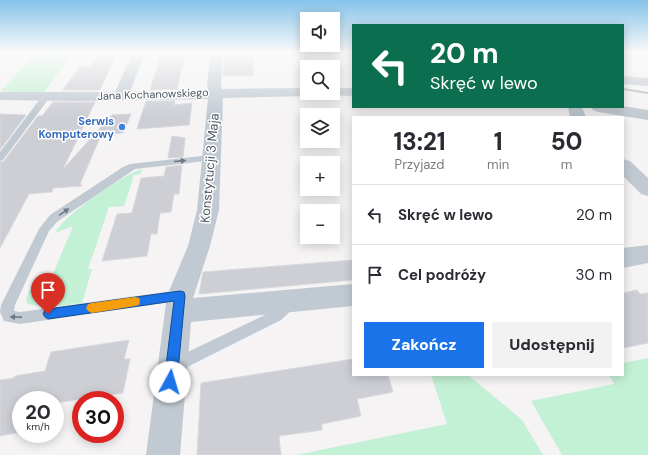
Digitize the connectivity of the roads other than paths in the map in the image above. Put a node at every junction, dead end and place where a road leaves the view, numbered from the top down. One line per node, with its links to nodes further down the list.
1 (130, 73): 9 (street)
2 (215, 73): 5 (street, Konstytucji 3 Maja)
3 (624, 80): 4 (street)
4 (648, 82)
5 (216, 92): 6 (street, Jana Kochanowskiego); 9 (street, Jana Kochanowskiego); 15 (street, Konstytucji 3 Maja)
6 (300, 92)
7 (340, 92): 8 (street)
8 (352, 92)
9 (121, 95): 11 (street, Jana Kochanowskiego)
10 (0, 96): 11 (street, Jana Kochanowskiego)
11 (46, 97): 14 (lane)
12 (604, 108): 13 (street)
13 (648, 115)
14 (0, 158)
15 (211, 158): 22 (street, Konstytucji 3 Maja); 22 (lane, one-way to 15)
16 (624, 166): 17 (street)
17 (648, 189)
18 (648, 254): 19 (street)
19 (624, 258)
20 (352, 295): 21 (street)
21 (293, 301): 22 (street); 23 (lane)
22 (179, 303): 23 (street, Konstytucji 3 Maja)
23 (172, 368): 24 (street, Konstytucji 3 Maja)
24 (163, 455)

